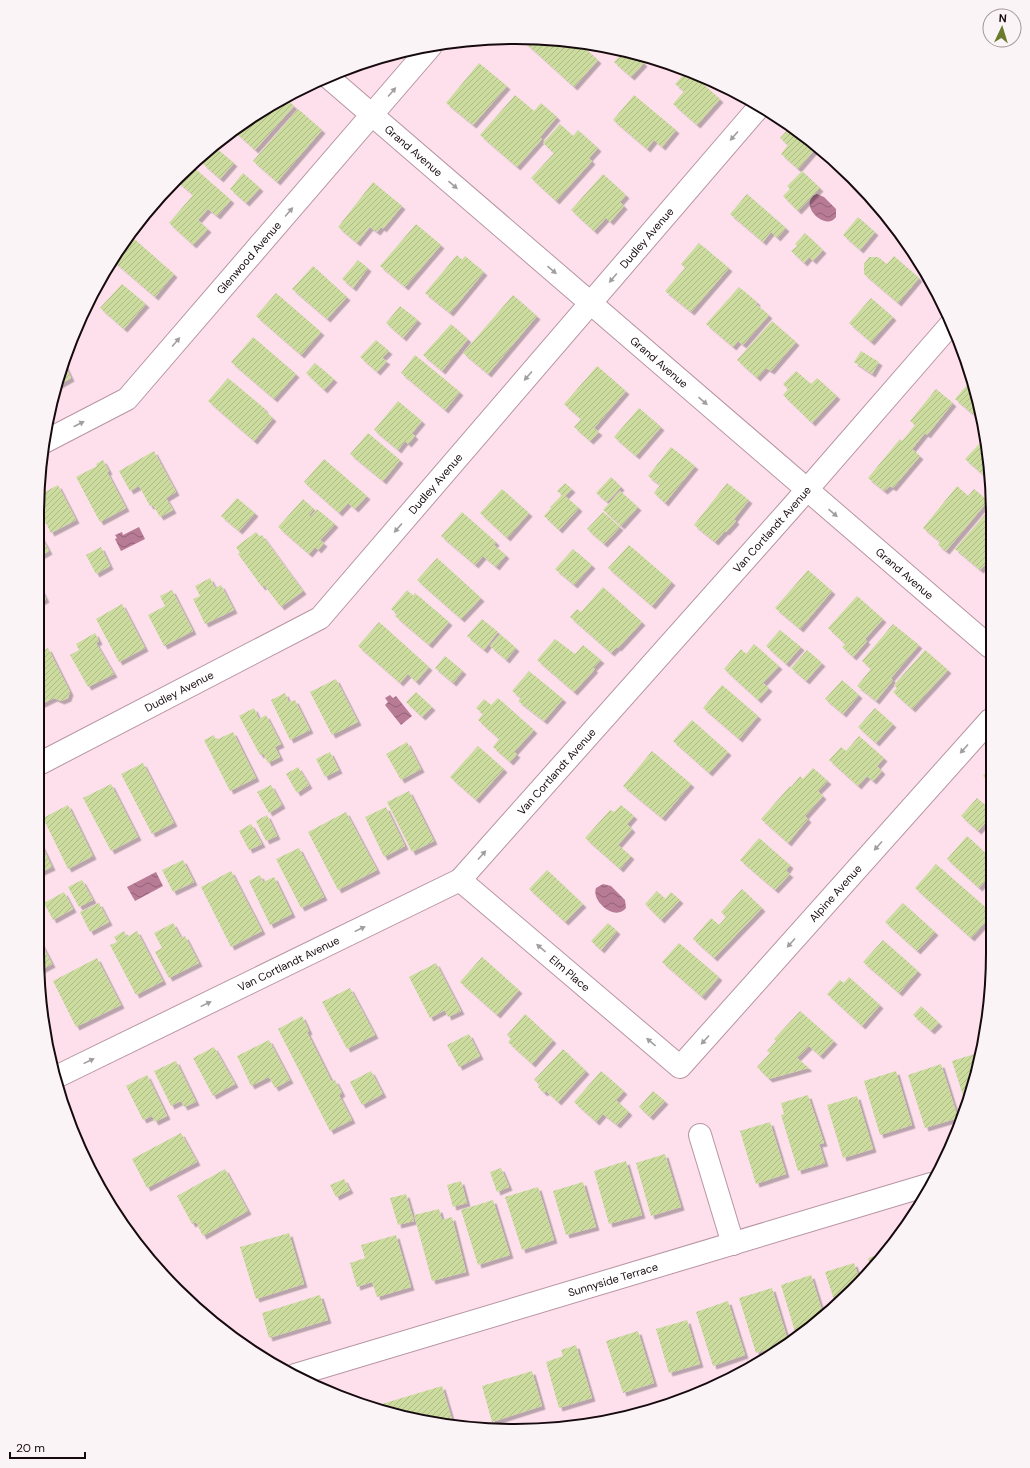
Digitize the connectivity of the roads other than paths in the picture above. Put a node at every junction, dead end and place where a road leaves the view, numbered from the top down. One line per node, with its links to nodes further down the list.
1 (425, 53): 4 (street, Glenwood Avenue, one-way to 1)
2 (333, 81): 4 (street, Grand Avenue)
3 (756, 111): 5 (street, Dudley Avenue, one-way to 5)
4 (372, 115): 5 (street, Grand Avenue, one-way to 5); 7 (street, Glenwood Avenue, one-way to 4)
5 (591, 303): 8 (street, Grand Avenue, one-way to 8); 11 (street, Dudley Avenue, one-way to 11)
6 (947, 329): 8 (street, Van Cortlandt Avenue)
7 (50, 439)
8 (807, 490): 9 (street, Grand Avenue, one-way to 9); 12 (street, Van Cortlandt Avenue, one-way to 8)
9 (986, 644)
10 (986, 724): 13 (street, Alpine Avenue, one-way to 13)
11 (44, 761)
12 (460, 880): 13 (street, Elm Place, one-way to 12); 14 (street, Van Cortlandt Avenue, one-way to 12)
13 (680, 1067)
14 (60, 1075)
15 (700, 1135): 17 (street)
16 (924, 1186): 17 (street, Sunnyside Terrace)
17 (733, 1244): 18 (street, Sunnyside Terrace)
18 (303, 1373)

